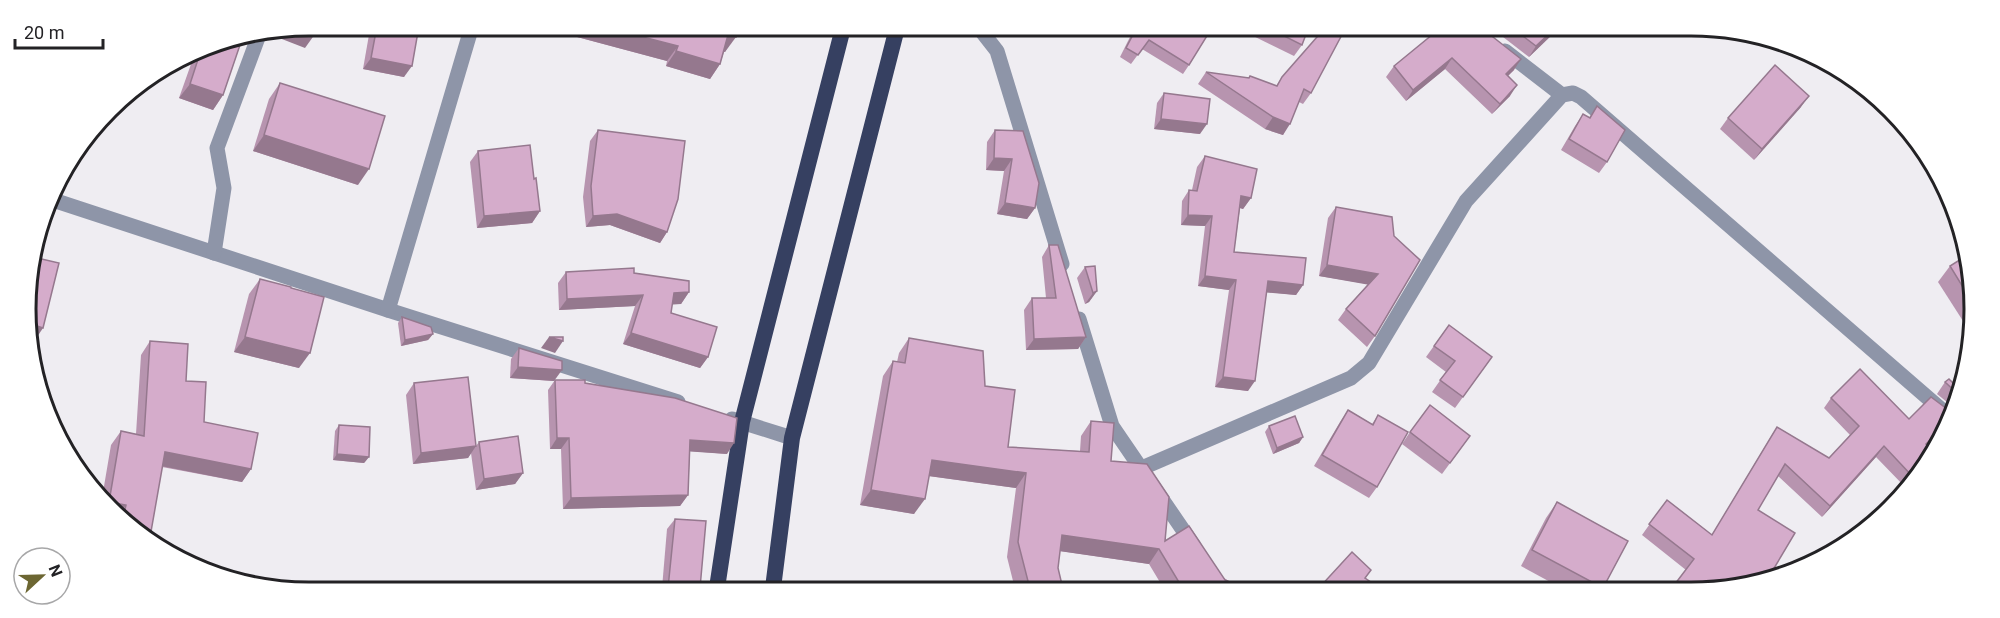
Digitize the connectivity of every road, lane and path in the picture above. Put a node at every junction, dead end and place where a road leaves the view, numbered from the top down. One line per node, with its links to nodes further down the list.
1 (469, 36): 12 (street)
2 (841, 36): 16 (highway)
3 (895, 36): 17 (highway)
4 (986, 36): 10 (street)
5 (257, 41): 9 (street)
6 (1497, 44): 7 (street)
7 (1562, 95): 14 (street); 18 (street)
8 (58, 202): 9 (street)
9 (214, 253): 12 (street)
10 (1067, 278)
11 (1074, 301): 18 (street)
12 (388, 310): 13 (street)
13 (696, 407)
14 (1943, 412)
15 (719, 414): 16 (street)
16 (742, 422): 17 (street); 20 (highway)
17 (792, 438): 21 (highway)
18 (1142, 468): 19 (street)
19 (1205, 561)
20 (718, 582)
21 (774, 582)

